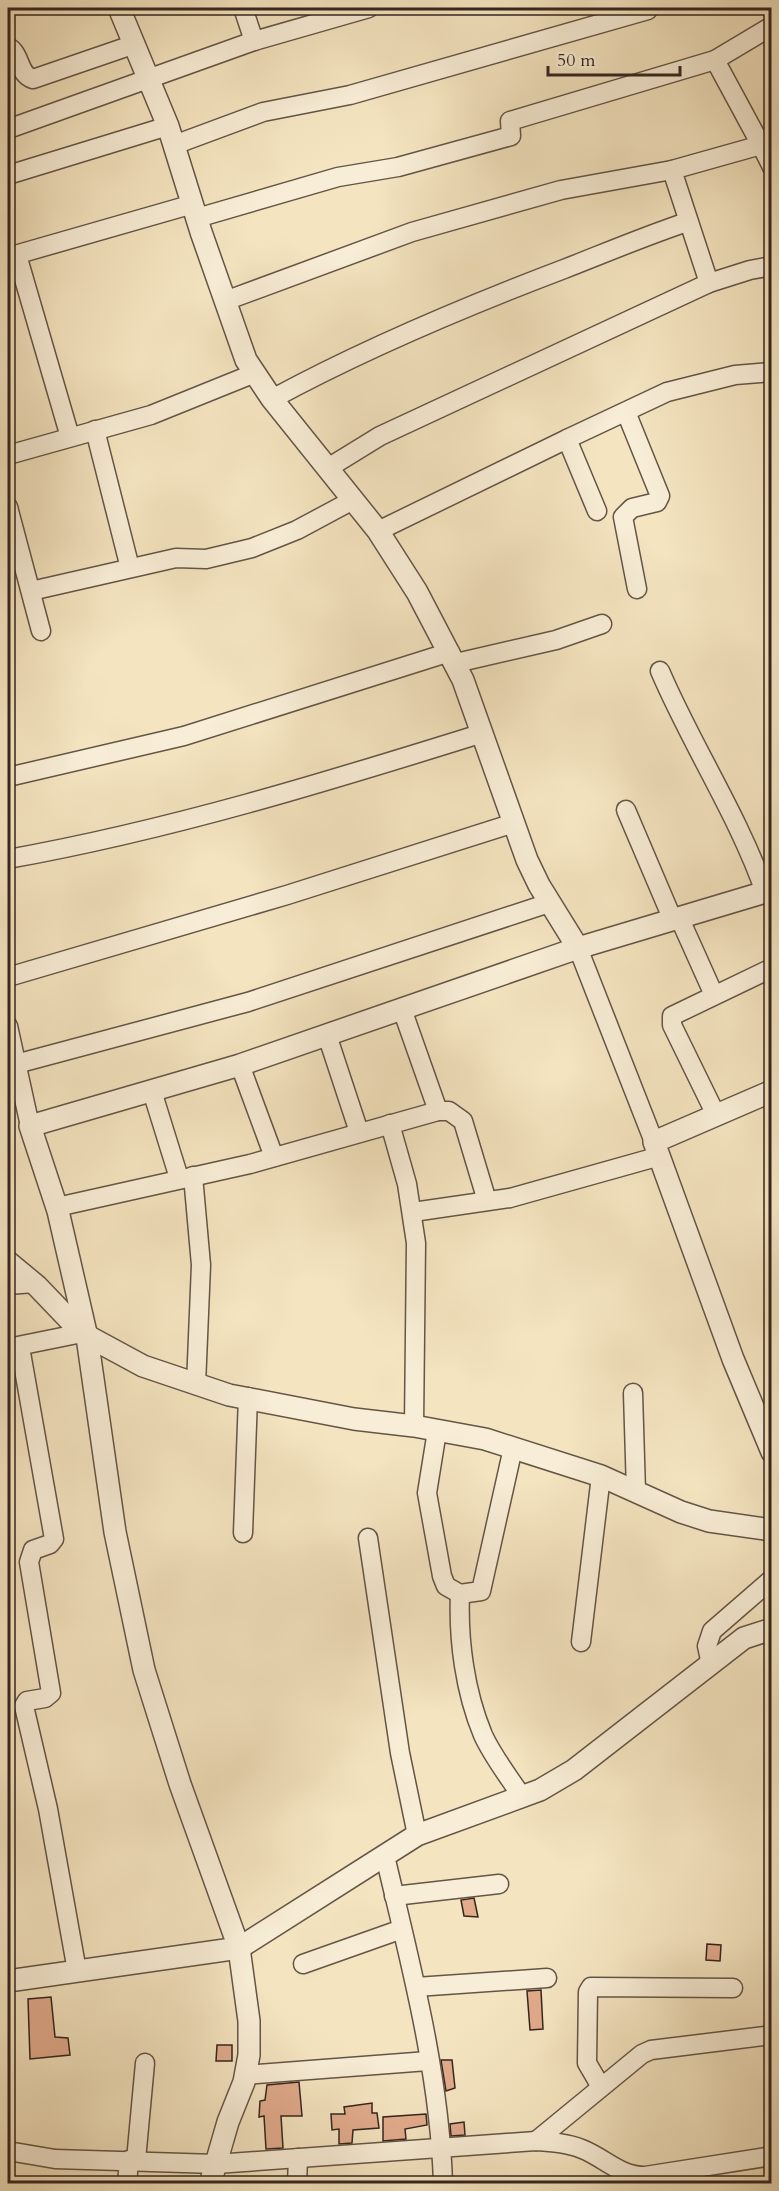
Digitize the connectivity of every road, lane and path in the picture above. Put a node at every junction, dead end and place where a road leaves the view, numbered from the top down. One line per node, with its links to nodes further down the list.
1 (122, 8): 7 (street)
2 (243, 8): 6 (street)
3 (357, 9): 6 (street)
4 (648, 10): 12 (street)
5 (771, 26): 9 (street)
6 (254, 41): 10 (street)
7 (135, 44): 8 (street); 10 (street)
8 (8, 47)
9 (715, 60): 13 (street); 17 (street)
10 (149, 78): 11 (street); 12 (street)
11 (8, 129)
12 (171, 135): 16 (street); 17 (street)
13 (761, 145): 14 (street); 15 (street)
14 (771, 167)
15 (672, 170): 18 (street); 22 (street)
16 (8, 175)
17 (195, 211): 19 (street); 22 (street)
18 (687, 222): 21 (street); 25 (street)
19 (12, 256): 28 (street)
20 (771, 267): 21 (street)
21 (710, 284): 31 (street)
22 (225, 302): 24 (street)
23 (771, 372): 26 (street)
24 (255, 373): 25 (street); 27 (street)
25 (272, 399): 31 (street)
26 (626, 412): 29 (street); 37 (street)
27 (95, 430): 28 (street); 36 (street)
28 (70, 437): 30 (street)
29 (567, 439): 34 (street); 35 (street)
30 (8, 455)
31 (327, 468): 32 (street)
32 (353, 500): 35 (street); 36 (street)
33 (8, 507): 38 (street)
34 (597, 511)
35 (378, 531): 41 (street)
36 (130, 568): 38 (street)
37 (637, 589)
38 (31, 591): 40 (street)
39 (602, 624): 41 (street)
40 (41, 631)
41 (453, 658): 43 (street); 44 (street)
42 (660, 671): 48 (street)
43 (483, 733): 46 (street); 47 (street)
44 (8, 777)
45 (626, 810): 50 (street)
46 (514, 823): 49 (street); 53 (street)
47 (8, 859)
48 (768, 891): 50 (street)
49 (549, 903): 51 (street); 58 (street)
50 (675, 918): 51 (street); 54 (street)
51 (578, 948): 55 (street); 67 (street)
52 (771, 968): 54 (street)
53 (8, 977)
54 (714, 995): 63 (street)
55 (402, 1009): 57 (street); 62 (street)
56 (8, 1026): 58 (street)
57 (327, 1035): 59 (street); 66 (street)
58 (16, 1064): 65 (street)
59 (240, 1065): 60 (street); 68 (street)
60 (152, 1091): 65 (street); 69 (street)
61 (771, 1091): 63 (street)
62 (438, 1111): 64 (street); 70 (street)
63 (716, 1115): 67 (street)
64 (390, 1124): 66 (street); 72 (street)
65 (30, 1126): 71 (street)
66 (359, 1132): 68 (street)
67 (657, 1149): 70 (street); 84 (street)
68 (274, 1157): 69 (street)
69 (186, 1177): 71 (street); 78 (street)
70 (487, 1201): 72 (street)
71 (57, 1207): 76 (street)
72 (413, 1212): 81 (street)
73 (8, 1262): 74 (street)
74 (34, 1283): 75 (street); 76 (street)
75 (8, 1285)
76 (85, 1335): 77 (street); 78 (street); 101 (street)
77 (14, 1347): 103 (street)
78 (196, 1384): 80 (street)
79 (633, 1393): 86 (street)
80 (248, 1397): 81 (street); 88 (street)
81 (414, 1426): 82 (street)
82 (436, 1431): 83 (street); 91 (street)
83 (513, 1448): 85 (street); 91 (street)
84 (771, 1452)
85 (601, 1476): 86 (street); 93 (street)
86 (636, 1492): 87 (street)
87 (771, 1530)
88 (243, 1533)
89 (368, 1538): 96 (street)
90 (771, 1579): 94 (street)
91 (460, 1594): 95 (street)
92 (771, 1629): 94 (street)
93 (581, 1642)
94 (711, 1664): 95 (street)
95 (522, 1797): 96 (street)
96 (417, 1835): 97 (street)
97 (385, 1856): 99 (street); 101 (street)
98 (499, 1884): 99 (street)
99 (394, 1896): 100 (street)
100 (402, 1929): 102 (street); 106 (street)
101 (238, 1948): 103 (street); 111 (street)
102 (303, 1964)
103 (77, 1971): 105 (street)
104 (547, 1978): 106 (street)
105 (8, 1981)
106 (416, 1987): 109 (street)
107 (733, 1988): 112 (street)
108 (771, 2035): 112 (street)
109 (428, 2061): 111 (street); 114 (street)
110 (145, 2063): 118 (street)
111 (245, 2075): 119 (street)
112 (601, 2087): 113 (street)
113 (536, 2141): 114 (street); 120 (street)
114 (442, 2148): 117 (street); 123 (street)
115 (8, 2151): 118 (street)
116 (771, 2156): 120 (street)
117 (298, 2158): 119 (street); 122 (street)
118 (133, 2160): 119 (street); 121 (street)
119 (213, 2174)
120 (637, 2180)
121 (127, 2184)
122 (297, 2184)
123 (443, 2184)

